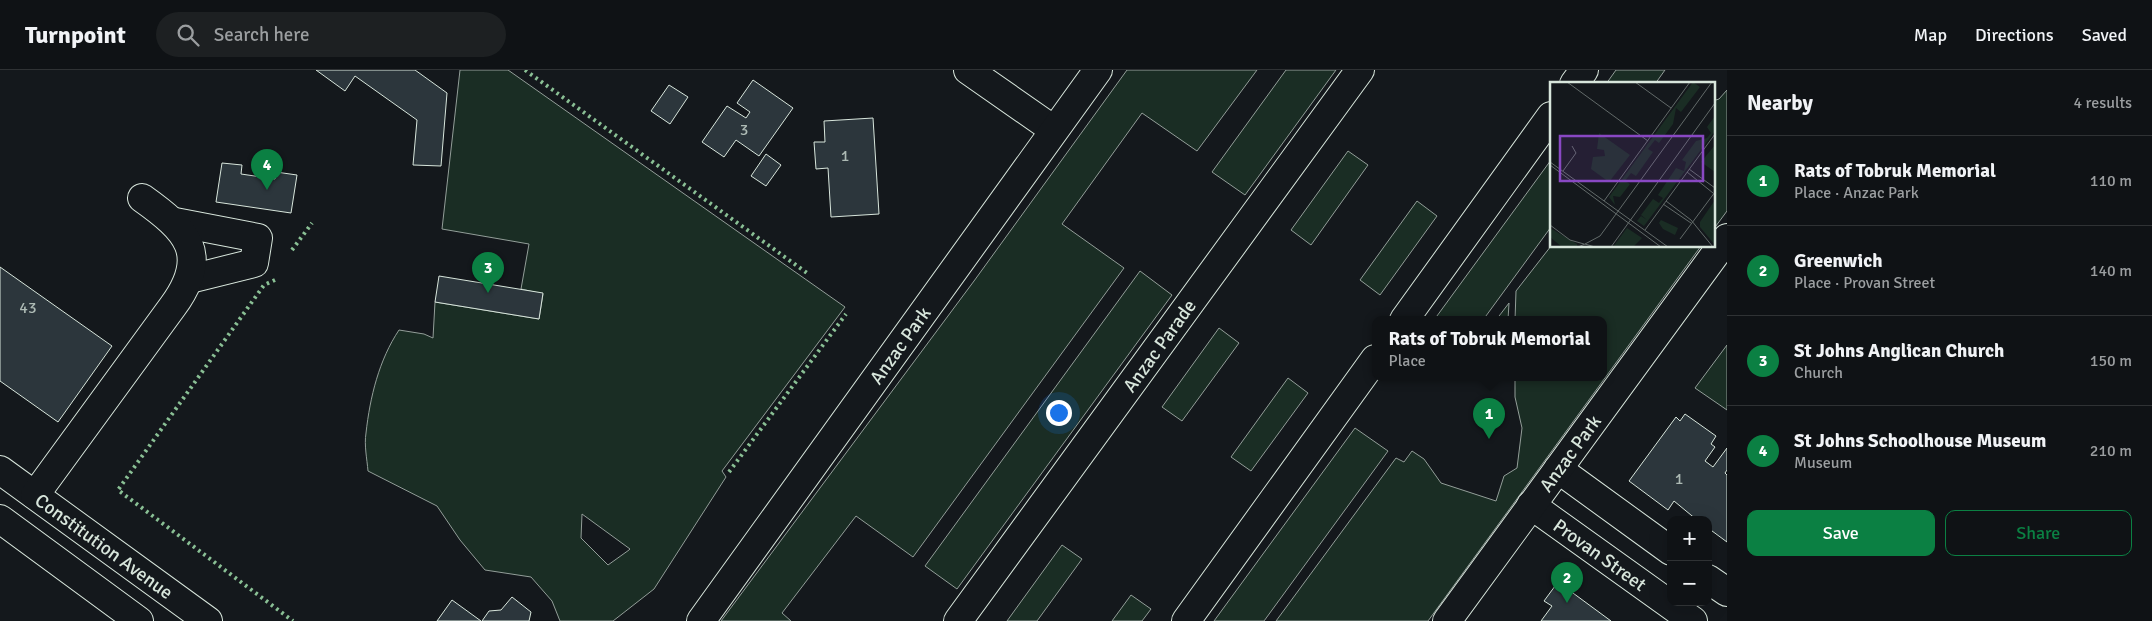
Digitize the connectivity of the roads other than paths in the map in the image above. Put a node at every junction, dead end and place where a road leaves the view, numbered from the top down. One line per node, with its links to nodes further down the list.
1 (968, 70): 7 (street)
2 (1098, 70): 7 (street, Anzac Park)
3 (1360, 70): 25 (street, Anzac Parade)
4 (1584, 70): 5 (street)
5 (1575, 82)
6 (1550, 117): 12 (street)
7 (1054, 130): 24 (street, Anzac Park)
8 (142, 198): 9 (street)
9 (175, 222): 11 (street); 11 (street)
10 (1727, 238): 14 (street, Anzac Park)
11 (190, 279): 16 (street)
12 (1407, 316)
13 (1372, 363): 26 (street)
14 (1558, 469): 17 (street, Anzac Park); 19 (street)
15 (0, 470): 16 (street, Constitution Avenue)
16 (35, 495): 23 (street, Constitution Avenue)
17 (1531, 505): 27 (street, Anzac Park); 28 (street, Provan Street)
18 (0, 519): 22 (street)
19 (1667, 549)
20 (1712, 582): 21 (street)
21 (1727, 592)
22 (138, 621)
23 (208, 621)
24 (701, 621)
25 (958, 621)
26 (1186, 621)
27 (1447, 621)
28 (1693, 621)

